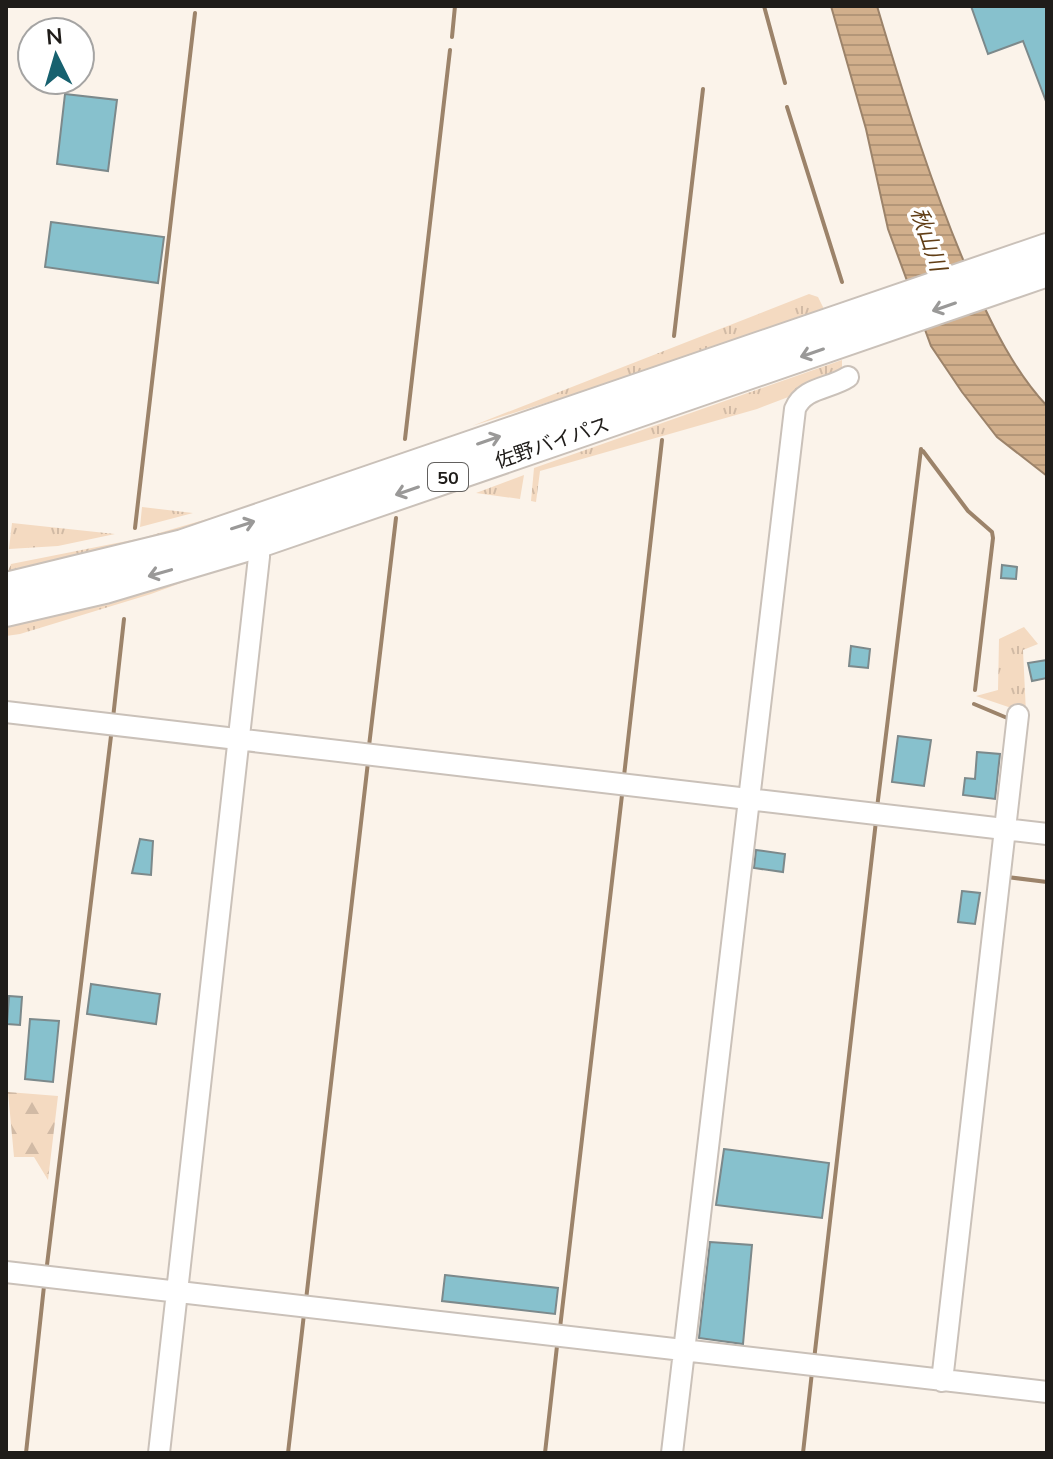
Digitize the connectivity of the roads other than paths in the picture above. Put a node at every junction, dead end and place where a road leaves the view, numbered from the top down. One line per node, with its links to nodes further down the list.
1 (1047, 249): 3 (highway, 佐野バイパス / 50)
2 (1047, 271): 3 (highway, 佐野バイパス / 50)
3 (999, 276): 4 (highway, 佐野バイパス / 50)
4 (883, 317): 6 (highway, 佐野バイパス / 50, one-way to 6); 7 (highway, 佐野バイパス / 50, one-way to 4)
5 (848, 377): 12 (street)
6 (259, 542): 8 (highway, 佐野バイパス / 50, one-way to 8); 11 (street)
7 (6, 588)
8 (6, 611)
9 (6, 712): 11 (street)
10 (1018, 715): 13 (street)
11 (240, 741): 12 (street); 16 (street)
12 (748, 799): 13 (street); 17 (street)
13 (1004, 829): 14 (street); 18 (street)
14 (1047, 834)
15 (6, 1272): 16 (street)
16 (177, 1291): 17 (street); 20 (street)
17 (685, 1349): 18 (street); 21 (street)
18 (942, 1381): 19 (street)
19 (1047, 1392)
20 (159, 1453)
21 (672, 1453)

